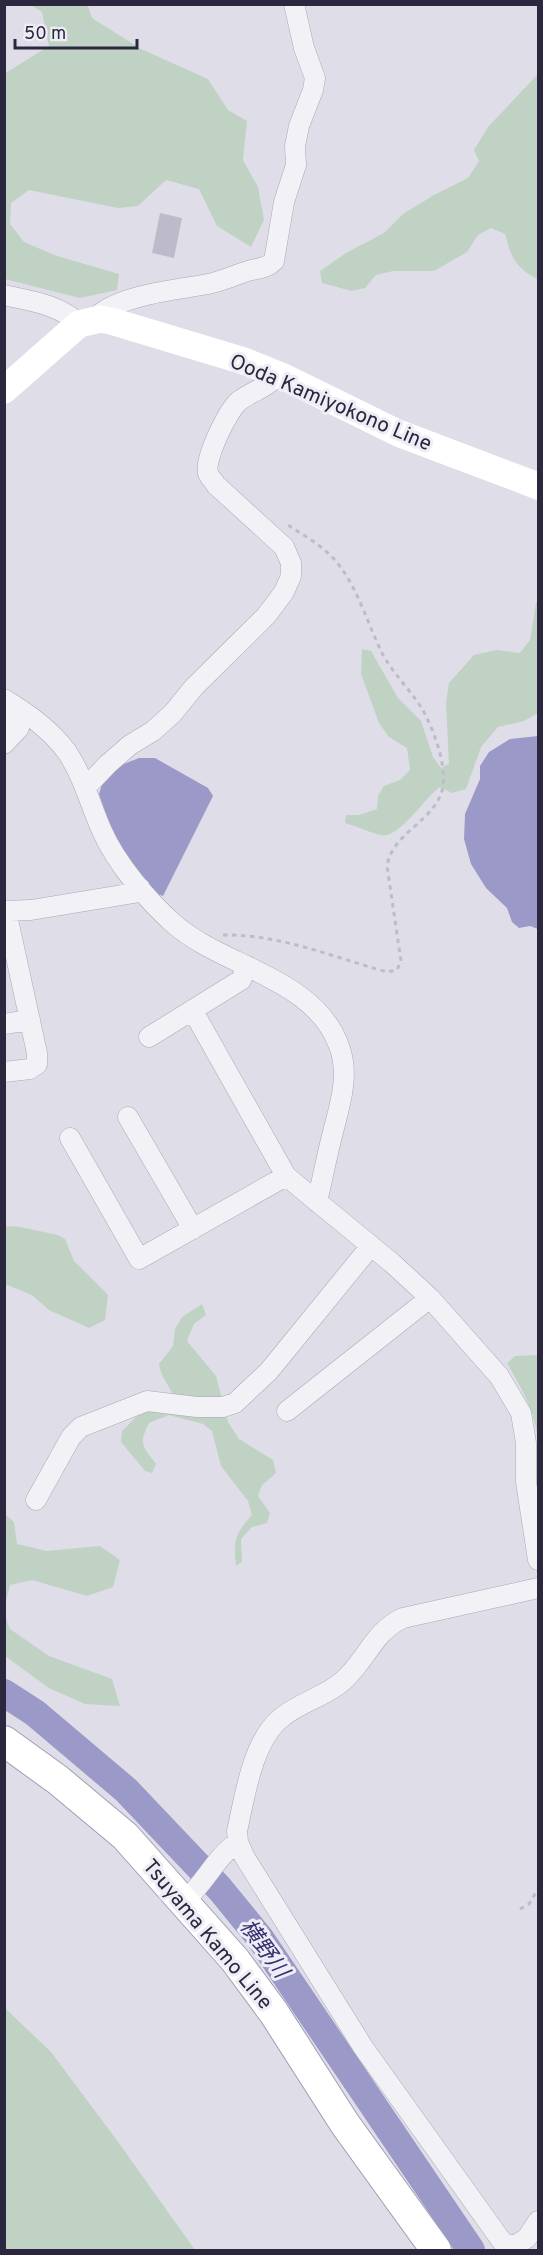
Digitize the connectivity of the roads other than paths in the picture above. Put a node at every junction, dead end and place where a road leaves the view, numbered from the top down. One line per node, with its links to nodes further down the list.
1 (294, 4): 3 (street)
2 (4, 295): 3 (street)
3 (89, 321): 4 (main road, Ooda Kamiyokono Line); 5 (main road)
4 (278, 375): 6 (main road, Ooda Kamiyokono Line); 10 (street)
5 (4, 390)
6 (538, 486)
7 (4, 699): 10 (street)
8 (4, 718): 9 (street)
9 (4, 744)
10 (86, 787): 11 (street)
11 (140, 888): 12 (street); 13 (street)
12 (7, 911): 15 (street)
13 (247, 966): 14 (street); 22 (street)
14 (193, 1011): 17 (street); 21 (street)
15 (30, 1020): 16 (street); 18 (street)
16 (4, 1024)
17 (149, 1037)
18 (4, 1072)
19 (128, 1117): 23 (street)
20 (70, 1138): 23 (street)
21 (286, 1176): 22 (street); 23 (street)
22 (317, 1202): 24 (street)
23 (193, 1229)
24 (370, 1247): 25 (street); 27 (street)
25 (430, 1298): 26 (street); 28 (street)
26 (286, 1411)
27 (36, 1500)
28 (538, 1560)
29 (538, 1588): 31 (street)
30 (4, 1741): 32 (main road, Tsuyama Kamo Line)
31 (234, 1845): 32 (street); 33 (street)
32 (191, 1894): 34 (main road, Tsuyama Kamo Line)
33 (538, 2221)
34 (436, 2250)

